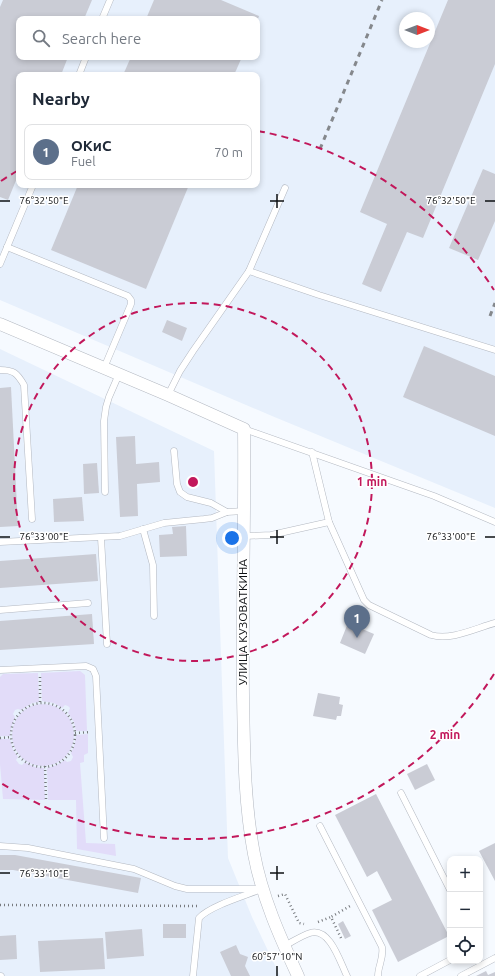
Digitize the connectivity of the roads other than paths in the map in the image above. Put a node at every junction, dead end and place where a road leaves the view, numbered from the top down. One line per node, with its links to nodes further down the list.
1 (110, 0): 2 (lane)
2 (103, 16)
3 (85, 60): 4 (lane)
4 (80, 72)
5 (32, 188): 7 (lane)
6 (285, 188): 10 (lane)
7 (7, 247): 8 (lane); 13 (lane)
8 (2, 256): 9 (lane)
9 (0, 264)
10 (249, 270): 12 (lane); 16 (lane)
11 (0, 324): 13 (street)
12 (495, 350)
13 (104, 368): 15 (street)
14 (0, 370): 23 (lane)
15 (119, 374): 16 (street); 20 (lane)
16 (168, 395): 17 (street)
17 (244, 429): 19 (lane); 21 (street, УЛИЦА КУЗОВАТКИНА)
18 (174, 451): 22 (lane)
19 (312, 452): 24 (lane); 25 (lane)
20 (105, 492)
21 (244, 511): 22 (lane); 27 (street, УЛИЦА КУЗОВАТКИНА)
22 (227, 512): 26 (lane)
23 (32, 519)
24 (329, 522): 27 (lane); 33 (lane)
25 (495, 522)
26 (143, 530): 28 (lane); 32 (lane)
27 (244, 536): 41 (street, УЛИЦА КУЗОВАТКИНА)
28 (101, 538): 29 (lane); 34 (lane)
29 (0, 542)
30 (88, 603): 31 (lane)
31 (0, 610)
32 (154, 616)
33 (495, 623)
34 (107, 644)
35 (0, 670): 38 (lane)
36 (400, 793): 40 (lane)
37 (320, 826): 48 (lane)
38 (104, 838)
39 (0, 846): 41 (lane)
40 (447, 884)
41 (264, 895): 42 (street, УЛИЦА КУЗОВАТКИНА); 45 (lane)
42 (284, 946): 46 (street, УЛИЦА КУЗОВАТКИНА); 47 (lane)
43 (495, 958): 50 (lane)
44 (447, 962): 49 (lane)
45 (193, 976)
46 (298, 976)
47 (347, 976)
48 (378, 976)
49 (420, 976)
50 (461, 976)

